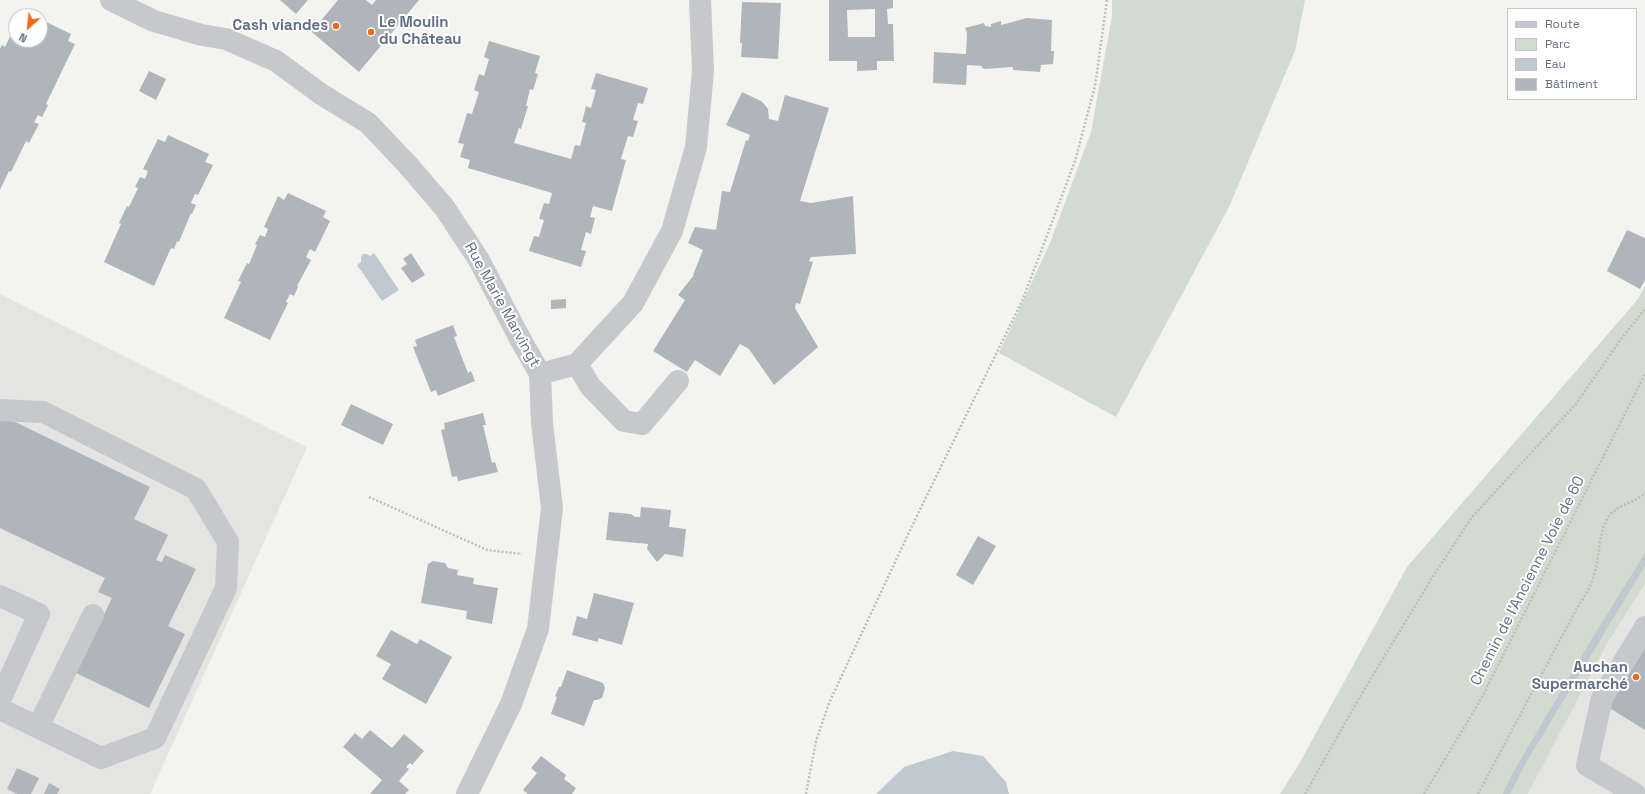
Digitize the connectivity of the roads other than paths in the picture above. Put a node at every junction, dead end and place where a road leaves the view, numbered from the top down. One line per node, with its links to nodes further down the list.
1 (111, 0): 4 (street, Rue Marie Marvingt)
2 (700, 0): 3 (street)
3 (577, 364): 4 (street); 5 (street)
4 (540, 374): 13 (street, Rue Marie Marvingt)
5 (678, 381)
6 (0, 410): 12 (street)
7 (0, 596): 10 (street)
8 (93, 615): 12 (street)
9 (1645, 627): 14 (street)
10 (0, 700)
11 (0, 709): 12 (street)
12 (38, 727)
13 (466, 794)
14 (1635, 794)

